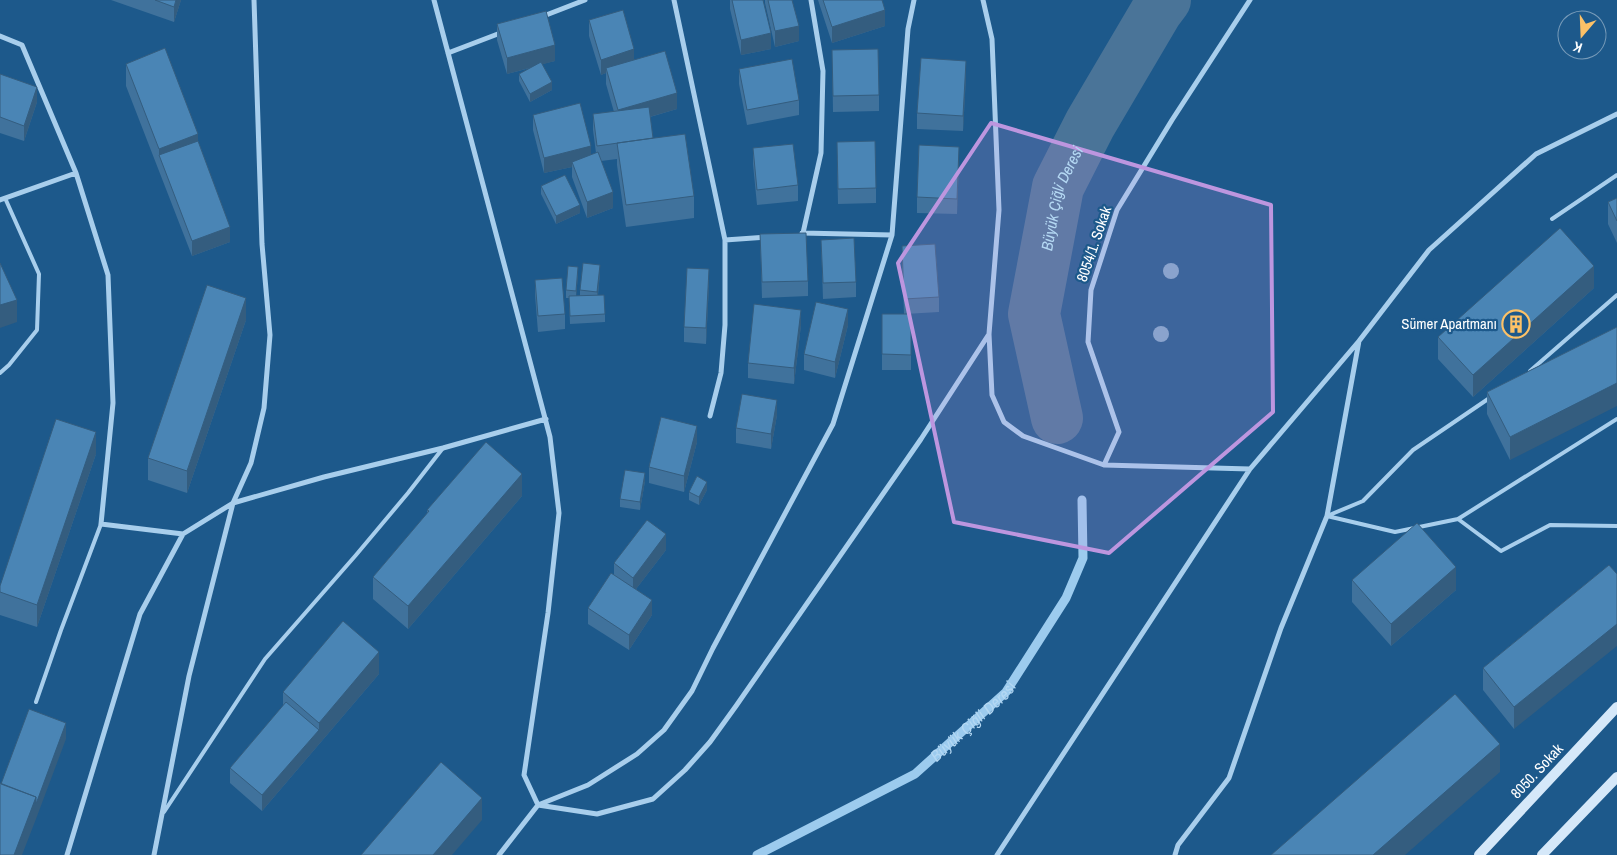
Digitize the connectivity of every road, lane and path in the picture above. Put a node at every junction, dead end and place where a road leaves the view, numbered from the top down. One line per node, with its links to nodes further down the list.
1 (254, 0): 35 (street)
2 (434, 0): 12 (street)
3 (585, 0): 9 (street)
4 (674, 0): 22 (street)
5 (811, 0): 18 (street)
6 (914, 0): 20 (street)
7 (983, 0): 24 (street)
8 (1250, 0): 33 (street, 8054/1. Sokak)
9 (530, 21)
10 (512, 28): 12 (street)
11 (0, 36): 14 (street)
12 (448, 53): 30 (street)
13 (1617, 114): 25 (street)
14 (76, 173): 16 (street); 38 (street)
15 (1617, 175): 17 (lane)
16 (3, 199): 27 (lane)
17 (1552, 219)
18 (804, 233): 19 (street); 20 (street)
19 (794, 234)
20 (892, 235): 44 (street)
21 (774, 236): 22 (street)
22 (725, 240): 29 (street)
23 (1617, 295): 26 (lane)
24 (989, 334): 33 (street); 44 (street)
25 (1359, 341): 34 (street); 36 (street)
26 (1529, 372)
27 (0, 373)
28 (1496, 394): 36 (lane)
29 (710, 416)
30 (546, 419): 32 (street); 44 (street)
31 (1617, 419): 37 (lane)
32 (443, 448): 35 (street); 45 (lane)
33 (1104, 465): 34 (street)
34 (1250, 469): 49 (street)
35 (233, 503): 40 (street); 45 (street)
36 (1327, 516): 37 (lane); 50 (street)
37 (1458, 519): 39 (lane)
38 (101, 524): 40 (street); 41 (lane)
39 (1617, 526)
40 (184, 534): 46 (street)
41 (36, 702)
42 (1617, 707): 51 (street, 8050. Sokak)
43 (1617, 777): 52 (street)
44 (538, 805): 48 (street)
45 (163, 814): 47 (street)
46 (67, 855)
47 (154, 855)
48 (499, 855)
49 (997, 855)
50 (1175, 855)
51 (1480, 855)
52 (1542, 855)

